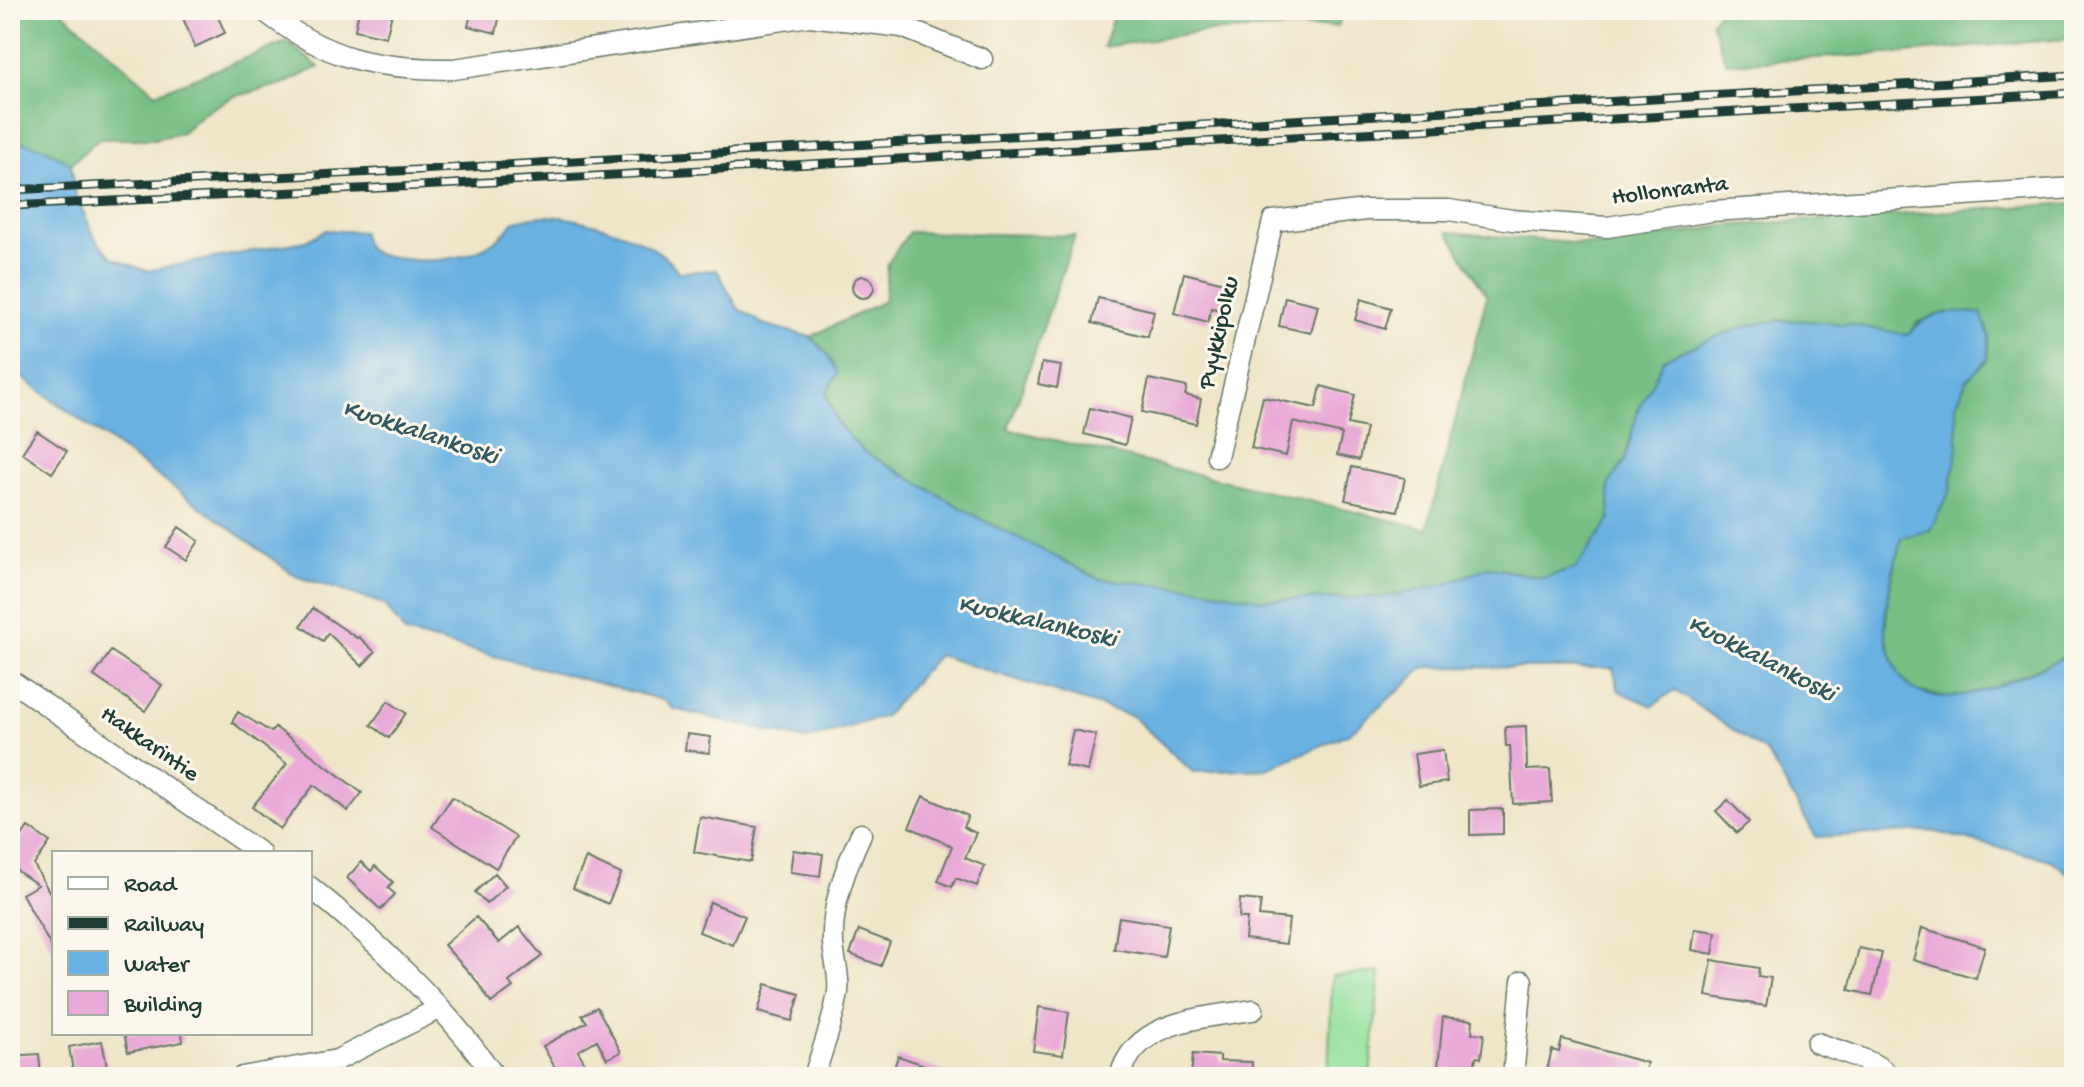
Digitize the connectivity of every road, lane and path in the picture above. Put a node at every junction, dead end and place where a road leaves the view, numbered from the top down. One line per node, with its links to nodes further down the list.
1 (263, 10): 2 (street)
2 (982, 59)
3 (2074, 188): 4 (street, Hollonranta)
4 (1273, 221): 5 (street, Pyykkipolku)
5 (1217, 457)
6 (10, 680): 8 (street, Hakkarintie)
7 (861, 834): 16 (street)
8 (257, 851)
9 (312, 889): 11 (street)
10 (1522, 981): 18 (street)
11 (438, 1009): 14 (street); 15 (street)
12 (1253, 1010): 17 (street)
13 (1817, 1043): 19 (street)
14 (242, 1077)
15 (495, 1077)
16 (814, 1077)
17 (1120, 1077)
18 (1513, 1077)
19 (1889, 1077)

